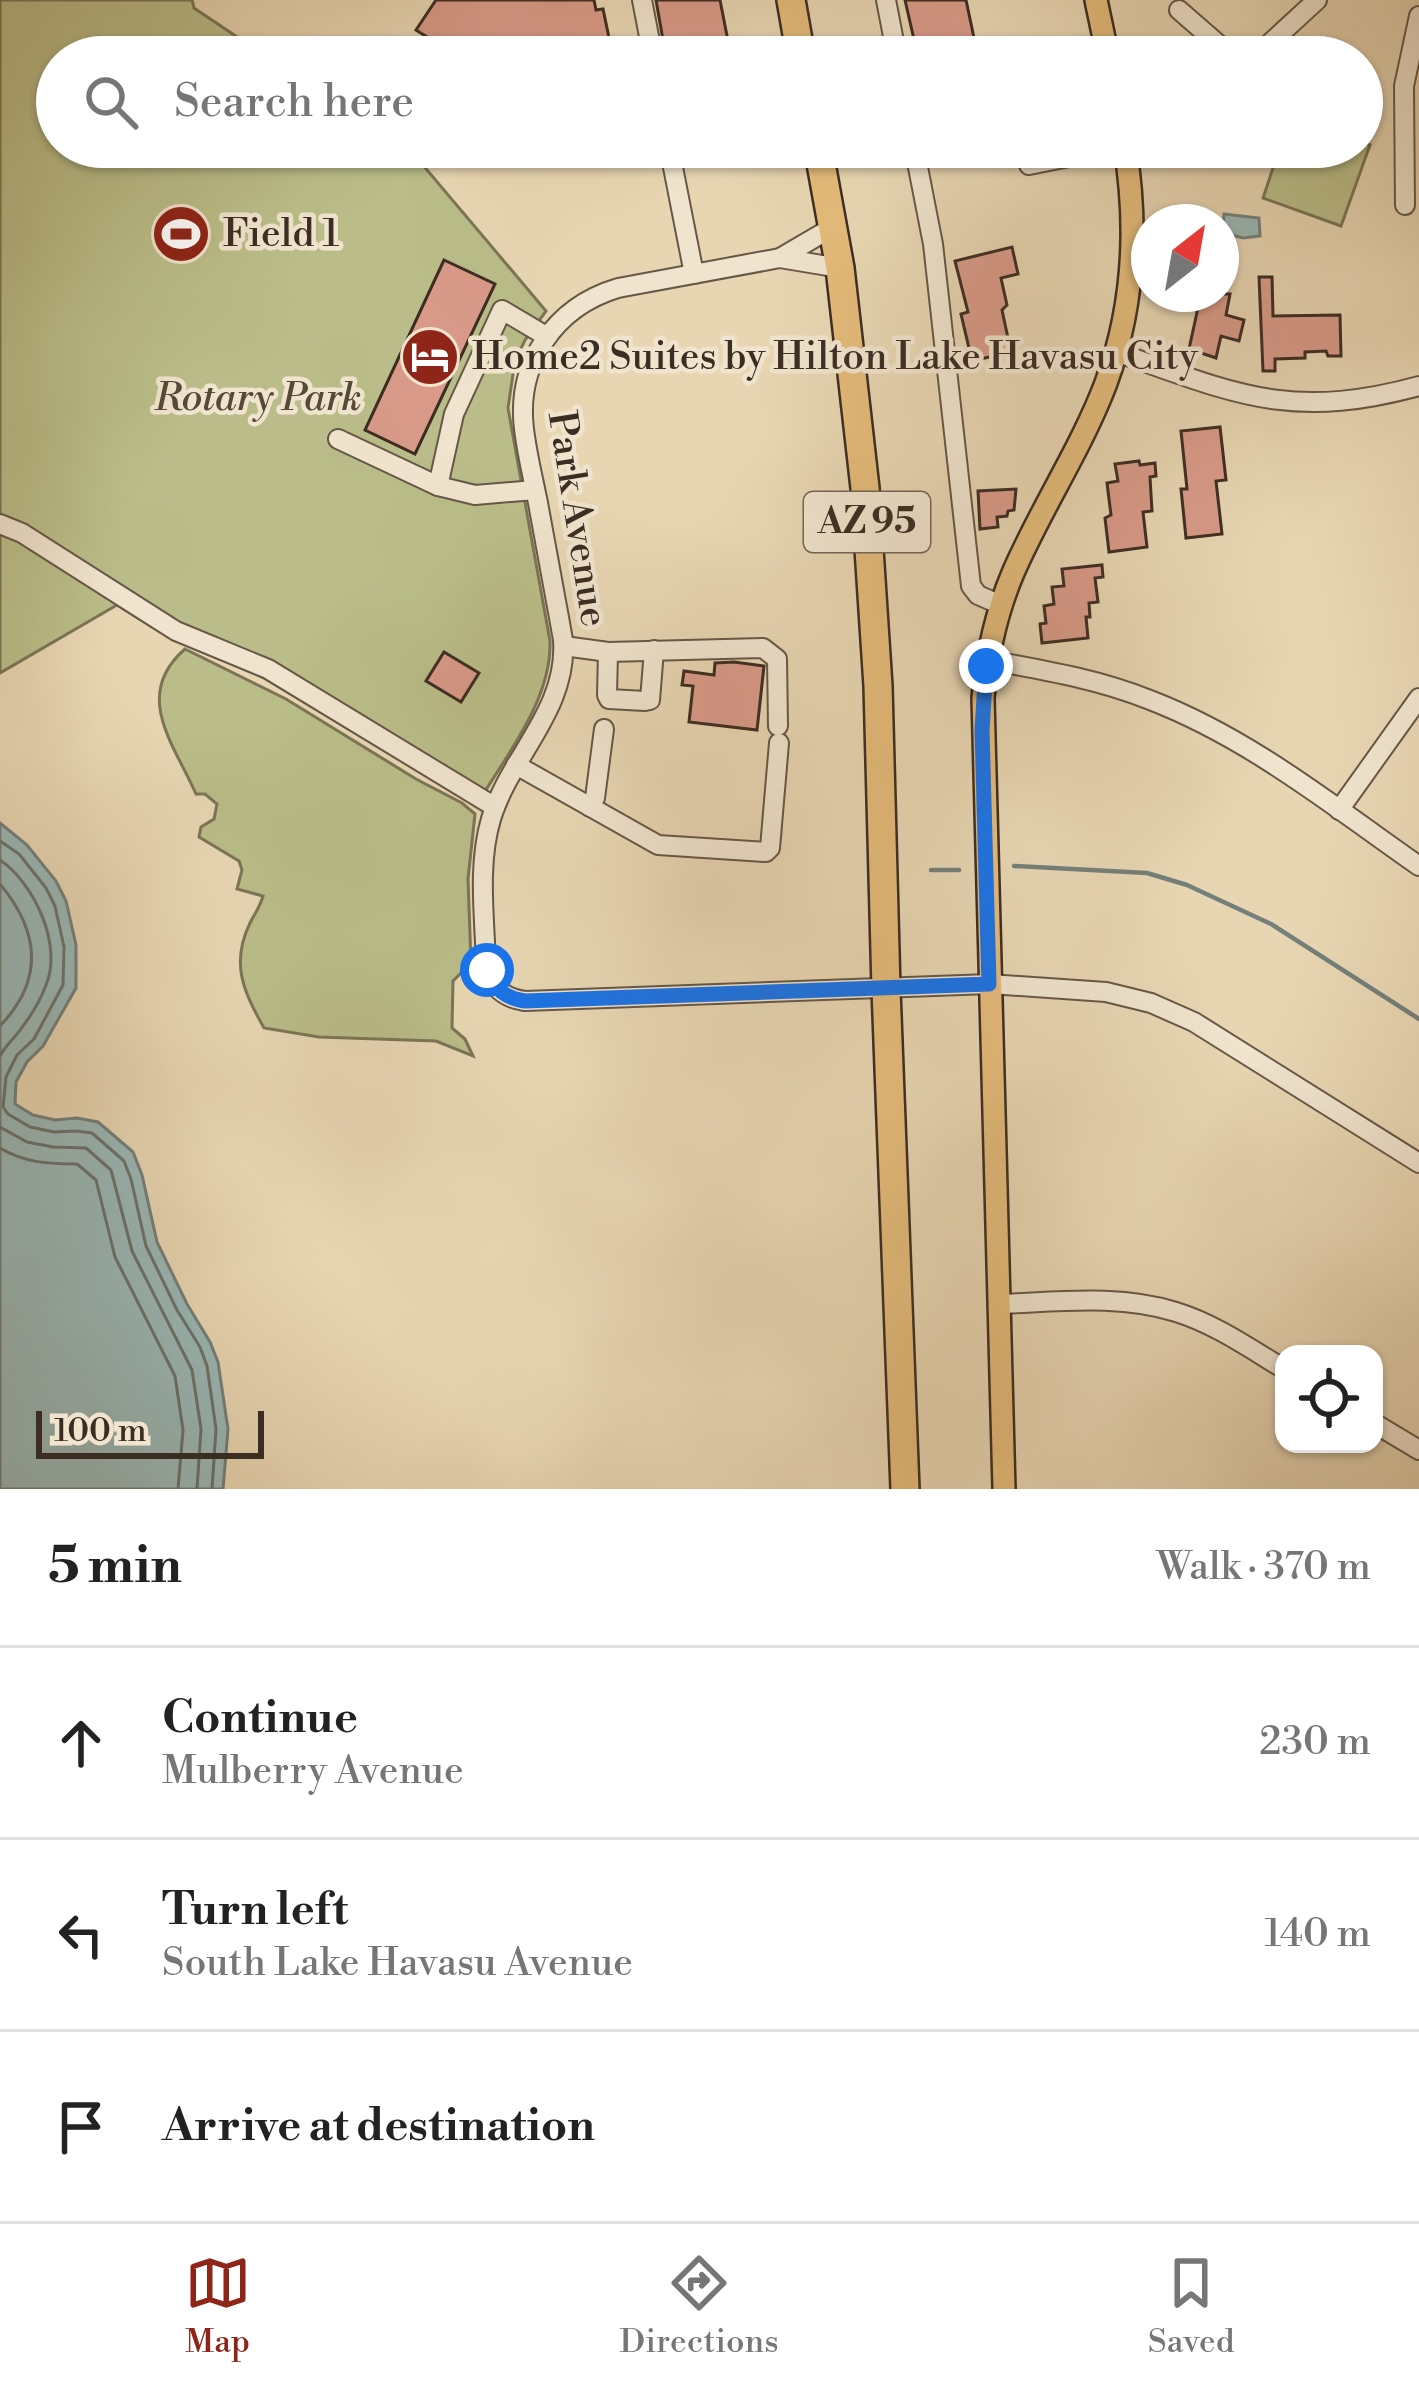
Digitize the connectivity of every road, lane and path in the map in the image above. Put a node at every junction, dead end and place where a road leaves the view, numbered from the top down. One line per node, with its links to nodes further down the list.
1 (642, 0): 8 (street)
2 (791, 0): 9 (highway)
3 (886, 0): 10 (street)
4 (1096, 0): 11 (main road)
5 (1317, 0): 13 (street)
6 (1179, 10): 12 (street)
7 (1419, 16): 18 (street)
8 (648, 36)
9 (797, 36)
10 (893, 36)
11 (1104, 36)
12 (1209, 36)
13 (1278, 36)
14 (673, 168): 22 (street)
15 (822, 168): 19 (highway, AZ 95)
16 (918, 168): 30 (street)
17 (1126, 168): 24 (main road)
18 (1406, 205)
19 (833, 227): 20 (street); 21 (highway, AZ 95)
20 (780, 258): 21 (street); 22 (street)
21 (840, 268): 43 (highway, AZ 95)
22 (694, 274): 23 (street)
23 (546, 336): 27 (street); 28 (street, Park Avenue)
24 (1116, 352): 25 (street); 30 (main road)
25 (1419, 386)
26 (338, 439): 27 (street)
27 (438, 486): 28 (street)
28 (536, 490): 31 (street, Park Avenue)
29 (0, 524): 38 (street)
30 (1001, 604): 34 (main road)
31 (564, 646): 33 (street); 37 (street, Park Avenue)
32 (654, 650): 33 (street); 33 (street); 39 (street)
33 (608, 652)
34 (988, 660): 40 (street); 42 (main road)
35 (1419, 698): 40 (street)
36 (604, 730): 39 (street)
37 (516, 764): 38 (street, Park Avenue); 39 (street)
38 (495, 807): 43 (street, Park Avenue)
39 (590, 807)
40 (1339, 810): 41 (street)
41 (1419, 866)
42 (989, 984): 43 (street); 44 (street); 45 (main road)
43 (886, 988): 49 (highway, AZ 95)
44 (1419, 1163)
45 (999, 1304): 46 (street); 50 (main road)
46 (1275, 1364)
47 (1383, 1428): 48 (street)
48 (1419, 1450)
49 (905, 1489)
50 (1004, 1489)

